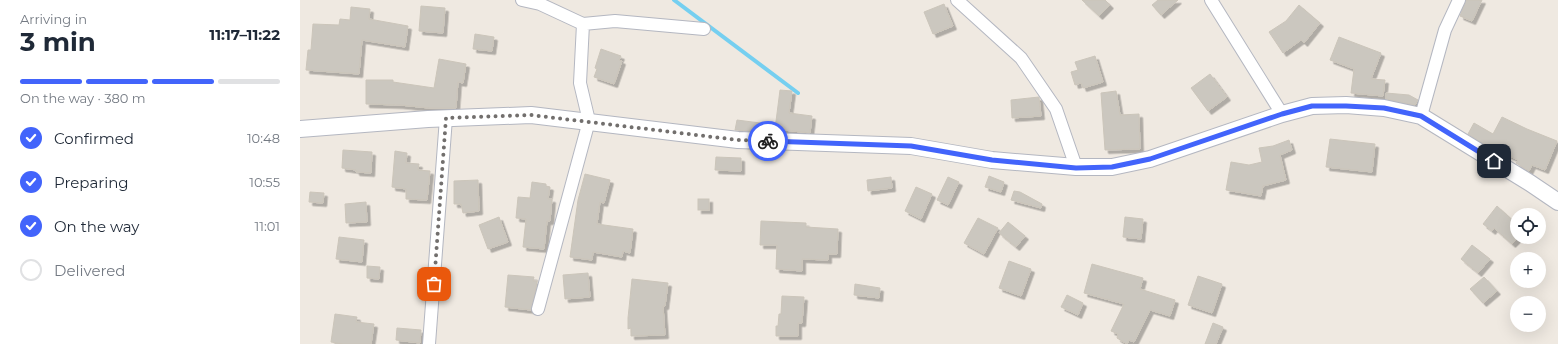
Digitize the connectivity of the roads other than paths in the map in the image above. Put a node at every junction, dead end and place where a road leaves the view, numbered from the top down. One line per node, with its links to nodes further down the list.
1 (522, 0): 5 (street)
2 (957, 0): 12 (street)
3 (1211, 0): 7 (street)
4 (1459, 0): 8 (street)
5 (583, 24): 6 (street); 10 (street)
6 (704, 29)
7 (1282, 114): 8 (street); 12 (street)
8 (1421, 116): 13 (street)
9 (446, 118): 10 (street); 11 (street); 15 (street)
10 (588, 121): 12 (street); 14 (street)
11 (300, 129)
12 (1076, 168)
13 (1558, 202)
14 (538, 309)
15 (429, 344)

